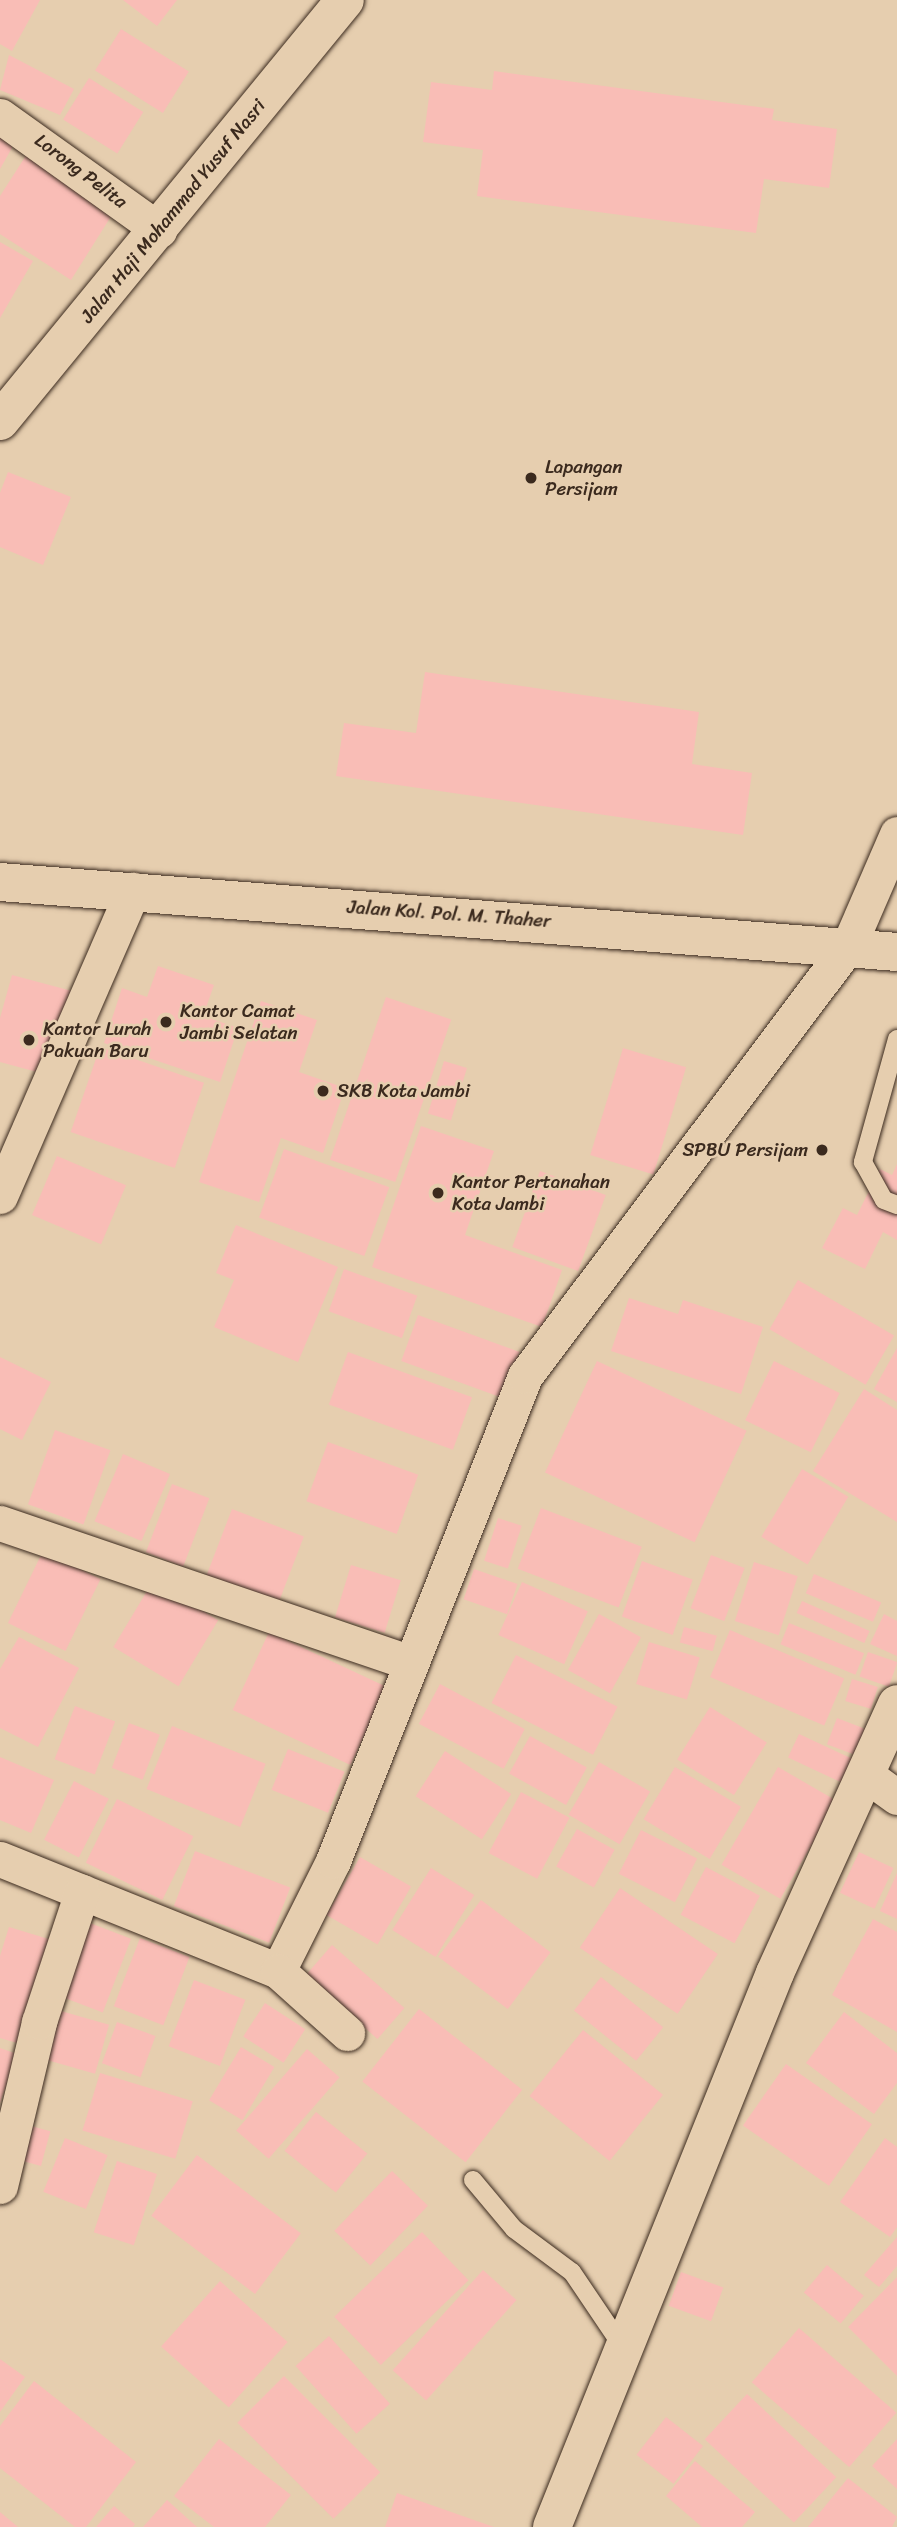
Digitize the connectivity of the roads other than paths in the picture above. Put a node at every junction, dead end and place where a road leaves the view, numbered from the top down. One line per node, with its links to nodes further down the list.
1 (345, 0): 3 (street, Jalan Haji Mohammad Yusuf Nasri)
2 (0, 116): 3 (street, Lorong Pelita)
3 (159, 230): 4 (street, Jalan Haji Mohammad Yusuf Nasri)
4 (0, 421)
5 (897, 834): 8 (street)
6 (0, 882): 7 (street, Jalan Kol. Pol. M. Thaher)
7 (133, 890): 8 (street, Jalan Kol. Pol. M. Thaher); 11 (street)
8 (849, 945): 9 (street, Jalan Kol. Pol. M. Thaher); 14 (street)
9 (897, 952)
10 (897, 1039): 12 (lane)
11 (0, 1196)
12 (897, 1205)
13 (0, 1523): 14 (street)
14 (408, 1662): 20 (street)
15 (897, 1704): 16 (street)
16 (865, 1774): 17 (street); 24 (street)
17 (897, 1797)
18 (0, 1859): 19 (street)
19 (82, 1892): 20 (street); 23 (street)
20 (278, 1971): 21 (street)
21 (347, 2033)
22 (473, 2180): 24 (lane)
23 (0, 2186)
24 (622, 2346): 25 (street)
25 (552, 2527)

